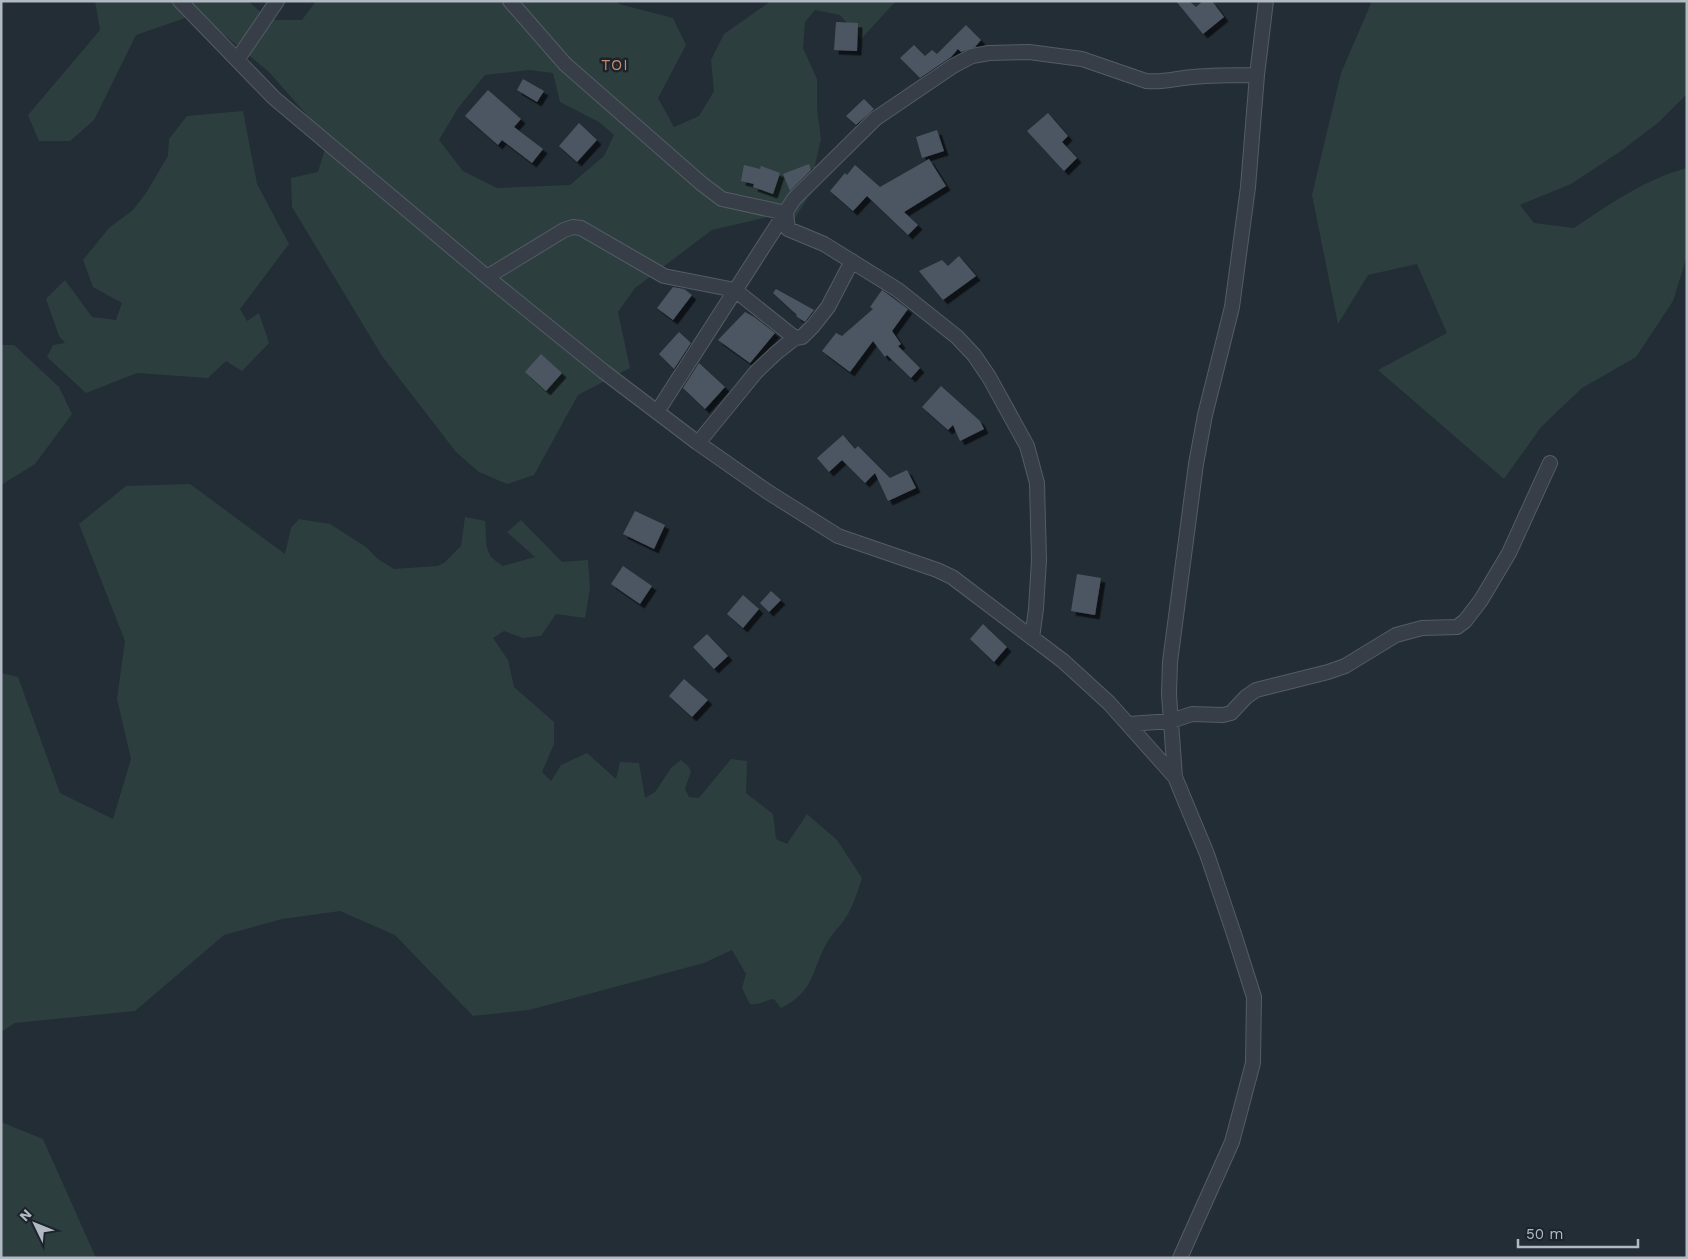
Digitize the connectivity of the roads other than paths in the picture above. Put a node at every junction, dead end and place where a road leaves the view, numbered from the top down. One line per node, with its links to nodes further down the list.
1 (180, 1): 5 (street)
2 (277, 1): 5 (street)
3 (510, 1): 7 (street)
4 (1266, 1): 6 (street)
5 (237, 60): 9 (street)
6 (1257, 75): 7 (street); 16 (street)
7 (786, 213): 8 (street); 10 (street)
8 (852, 261): 11 (street); 15 (street)
9 (487, 277): 10 (street); 12 (street)
10 (735, 290): 11 (street); 12 (street)
11 (795, 338): 13 (street)
12 (657, 412): 13 (street)
13 (698, 443): 15 (street)
14 (1550, 463): 16 (street)
15 (1032, 638): 17 (street)
16 (1171, 721): 17 (street); 18 (street)
17 (1129, 724): 18 (street)
18 (1175, 778): 19 (street)
19 (1180, 1258)

